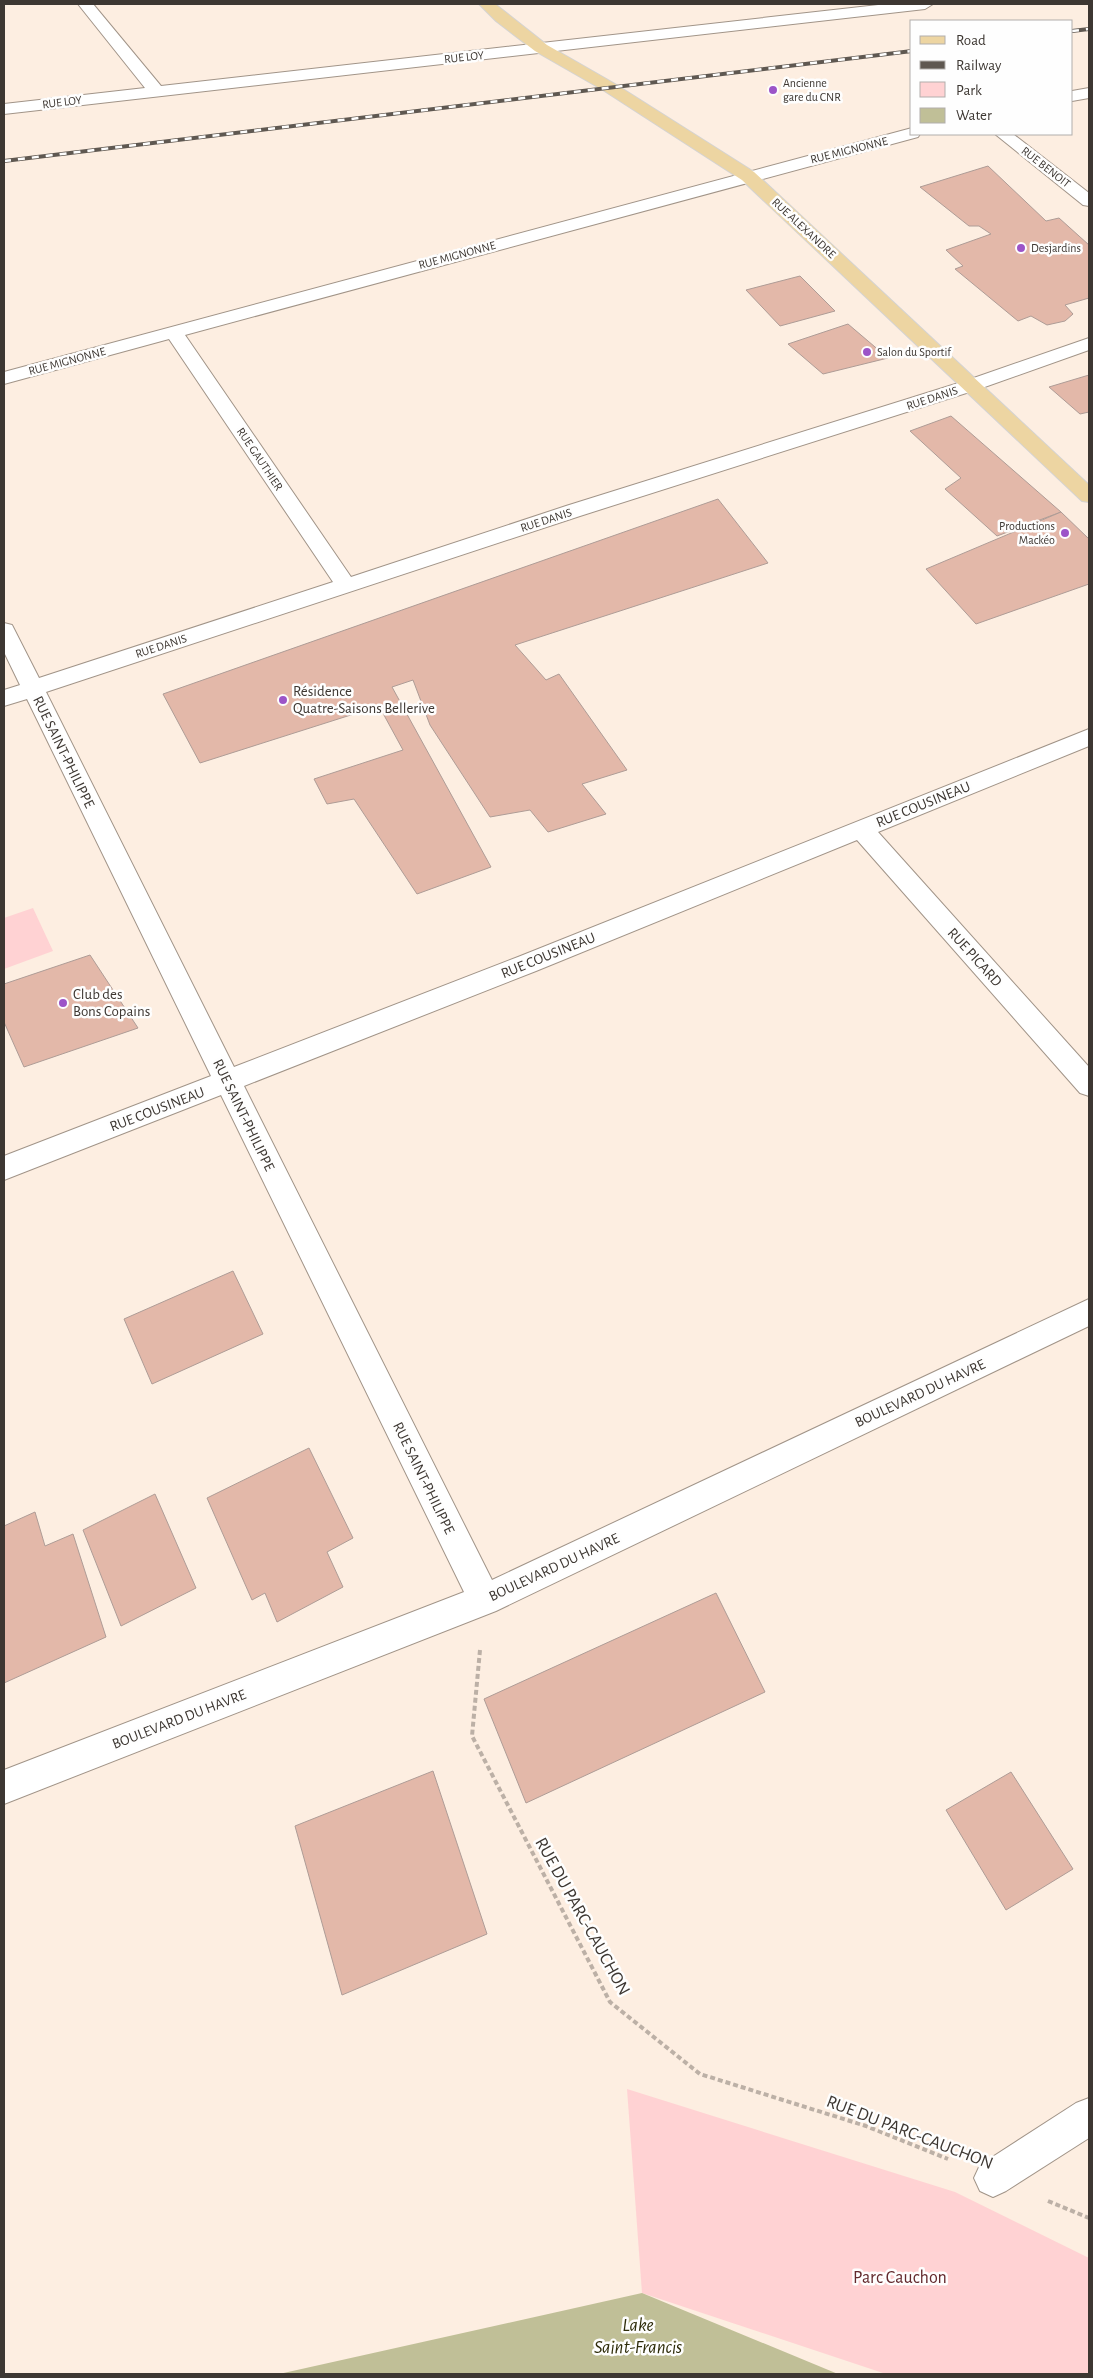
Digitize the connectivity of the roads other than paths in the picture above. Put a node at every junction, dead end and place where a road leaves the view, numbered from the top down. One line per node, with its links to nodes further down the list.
1 (85, 4): 6 (street)
2 (486, 4): 5 (main road, RUE ALEXANDRE)
3 (925, 4): 4 (street, RUE LOY)
4 (884, 6): 5 (street, RUE LOY)
5 (541, 48): 6 (street, RUE LOY); 12 (main road, RUE ALEXANDRE)
6 (156, 91): 9 (street, RUE LOY)
7 (1089, 93): 8 (street)
8 (1073, 96)
9 (4, 109)
10 (910, 135): 12 (street, RUE MIGNONNE)
11 (1004, 135): 13 (street, RUE BENOIT)
12 (748, 176): 14 (street, RUE MIGNONNE); 17 (main road, RUE ALEXANDRE)
13 (1089, 201)
14 (174, 332): 16 (street, RUE MIGNONNE); 19 (street, RUE GAUTHIER)
15 (1089, 344): 17 (street, RUE DANIS)
16 (4, 378)
17 (972, 385): 18 (main road, RUE ALEXANDRE); 19 (street, RUE DANIS)
18 (1089, 496)
19 (346, 586): 21 (street, RUE DANIS)
20 (4, 630): 21 (street, RUE SAINT-PHILIPPE)
21 (33, 688): 22 (street, RUE DANIS); 25 (street, RUE SAINT-PHILIPPE)
22 (4, 698)
23 (1089, 737): 24 (street, RUE COUSINEAU)
24 (861, 829): 25 (street, RUE COUSINEAU); 26 (street, RUE PICARD)
25 (228, 1081): 27 (street, RUE COUSINEAU); 29 (street, RUE SAINT-PHILIPPE)
26 (1089, 1085)
27 (4, 1168)
28 (1089, 1312): 29 (street, BOULEVARD DU HAVRE)
29 (485, 1600): 30 (street, BOULEVARD DU HAVRE)
30 (4, 1787)
31 (1089, 2116): 32 (street)
32 (993, 2178)

